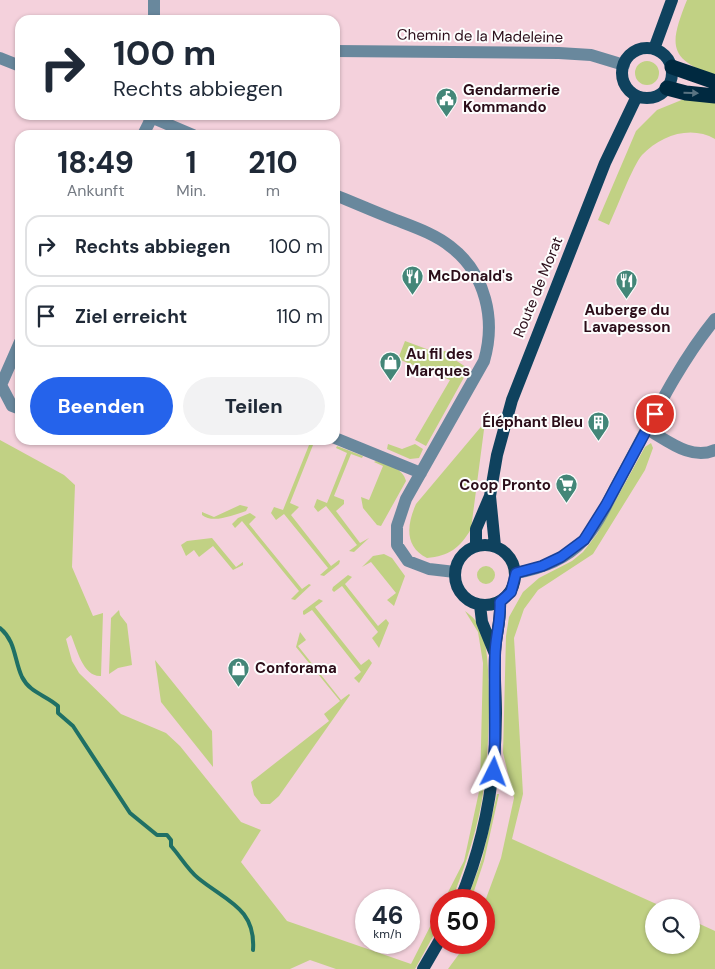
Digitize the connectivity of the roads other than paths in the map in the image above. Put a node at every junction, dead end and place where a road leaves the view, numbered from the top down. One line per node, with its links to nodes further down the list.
1 (154, 0): 3 (street)
2 (672, 0): 4 (main road)
3 (154, 15)
4 (654, 49): 8 (main road); 9 (main road)
5 (340, 50): 8 (street, Chemin de la Madeleine)
6 (0, 58): 7 (street)
7 (15, 64)
8 (624, 65): 12 (main road)
9 (672, 67): 10 (highway); 11 (main road)
10 (715, 82)
11 (668, 88): 12 (main road); 13 (highway, one-way to 13)
12 (637, 96): 24 (main road, Route de Morat)
13 (715, 96)
14 (158, 120): 15 (street)
15 (181, 130)
16 (340, 197): 23 (street)
17 (715, 319): 20 (street)
18 (15, 353): 19 (street)
19 (15, 407)
20 (647, 429): 22 (street); 28 (street)
21 (340, 440): 23 (street)
22 (715, 450)
23 (421, 473): 27 (street)
24 (490, 496): 25 (main road, Route de Morat); 26 (main road, Route de Morat)
25 (476, 546): 26 (main road); 27 (main road)
26 (495, 546): 28 (main road)
27 (455, 572): 30 (main road)
28 (516, 573): 29 (main road)
29 (500, 602): 30 (main road); 31 (main road)
30 (480, 605): 31 (main road)
31 (494, 654): 32 (main road)
32 (465, 889)
33 (432, 954): 34 (main road)
34 (423, 969)

